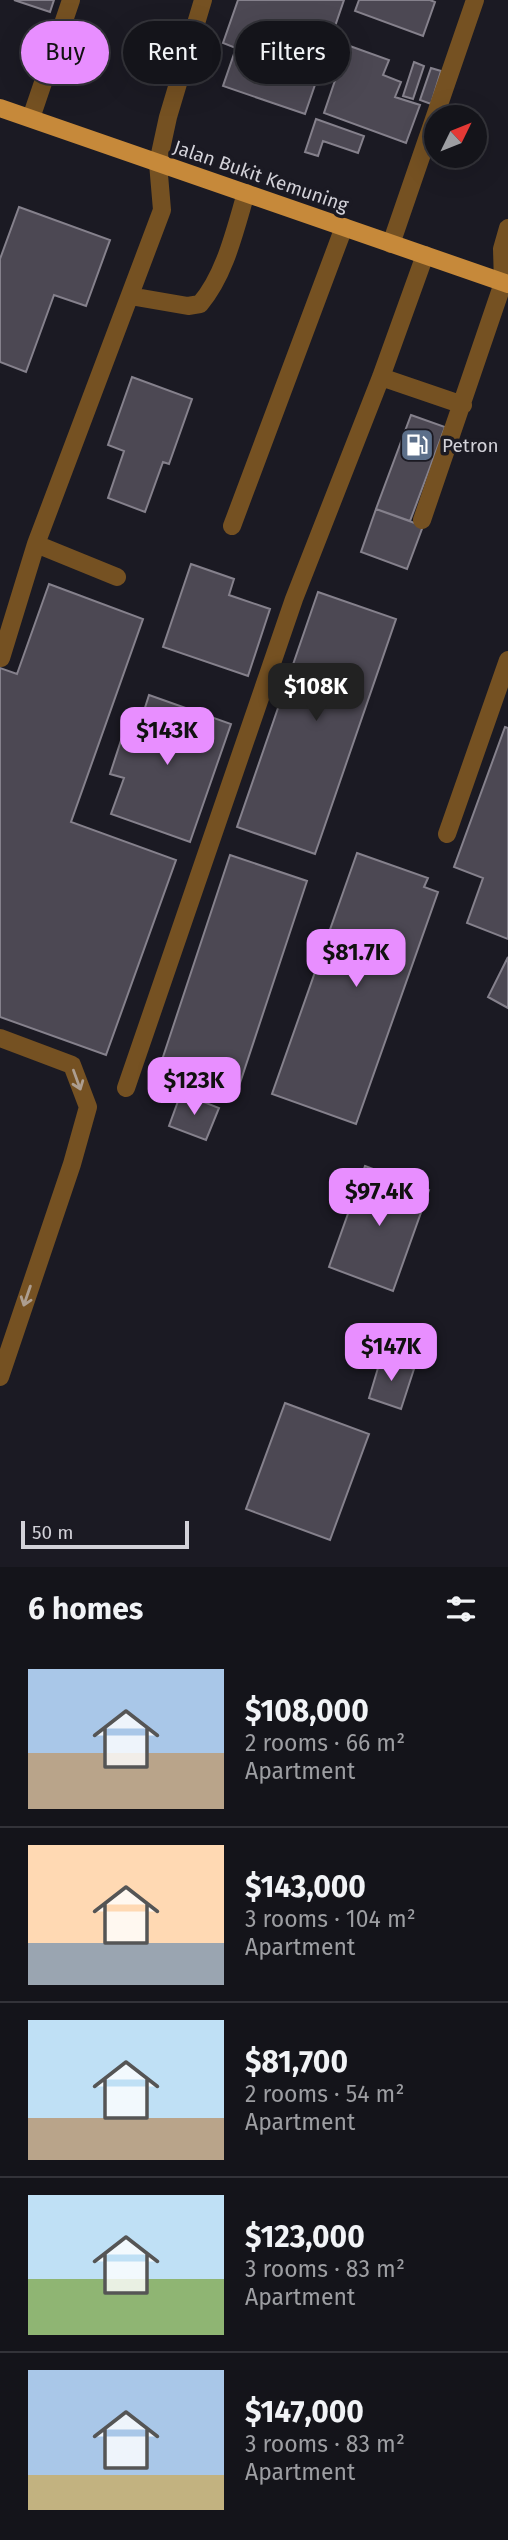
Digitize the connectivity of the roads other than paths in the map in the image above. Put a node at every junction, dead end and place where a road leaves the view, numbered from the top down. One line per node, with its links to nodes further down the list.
1 (71, 0): 5 (street)
2 (203, 0): 6 (street)
3 (475, 0): 10 (street)
4 (0, 108): 5 (main road, Jalan Bukit Kemuning)
5 (31, 118): 6 (main road, Jalan Bukit Kemuning)
6 (158, 163): 7 (main road, Jalan Bukit Kemuning); 13 (street)
7 (246, 193): 8 (main road, Jalan Bukit Kemuning); 13 (street)
8 (344, 227): 10 (main road, Jalan Bukit Kemuning); 17 (street)
9 (508, 228): 12 (street)
10 (391, 244): 11 (main road, Jalan Bukit Kemuning)
11 (425, 255): 12 (main road, Jalan Bukit Kemuning); 14 (street)
12 (506, 284): 15 (street)
13 (130, 296): 18 (street)
14 (381, 377): 15 (street); 24 (street)
15 (463, 405): 16 (street)
16 (422, 520)
17 (232, 526)
18 (37, 544): 19 (street); 20 (street)
19 (117, 578)
20 (1, 658)
21 (508, 660): 22 (street)
22 (447, 834)
23 (0, 1038): 25 (street, one-way to 25)
24 (126, 1088)
25 (0, 1377)

